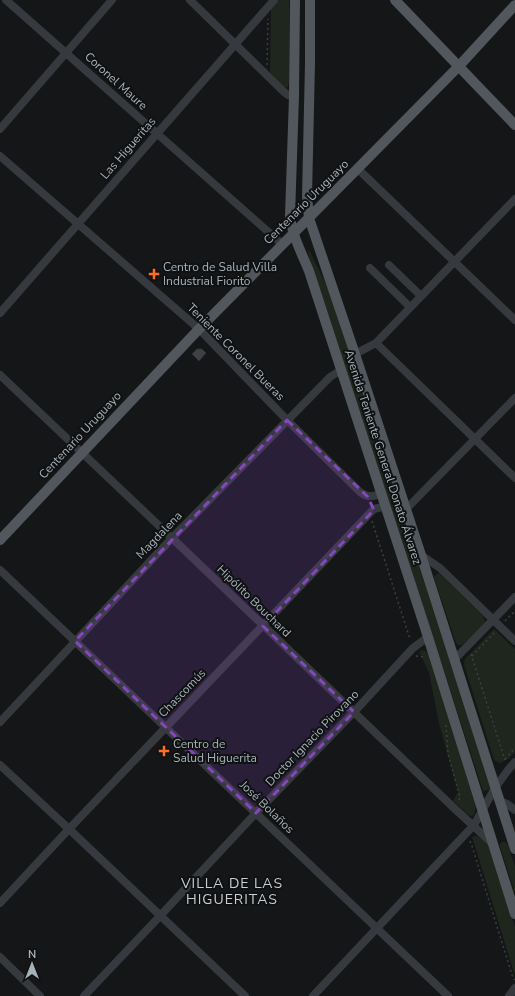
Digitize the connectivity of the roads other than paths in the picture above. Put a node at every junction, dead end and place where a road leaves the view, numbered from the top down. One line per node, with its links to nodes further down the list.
1 (6, 0): 10 (street, Coronel Maure)
2 (112, 0): 10 (street)
3 (190, 0): 9 (street)
4 (274, 0): 9 (street, Las Higueritas)
5 (295, 0): 12 (main road, Avenida Teniente General Donato Álvarez)
6 (310, 0): 19 (main road, Avenida Teniente General Donato Álvarez)
7 (395, 0): 11 (main road)
8 (515, 5): 11 (main road, Centenario Uruguayo)
9 (235, 45): 12 (street); 15 (street, Las Higueritas)
10 (66, 53): 14 (street); 15 (street, Coronel Maure)
11 (459, 66): 13 (main road); 17 (main road, Centenario Uruguayo)
12 (294, 96): 21 (main road, Avenida Teniente General Donato Álvarez)
13 (515, 125)
14 (0, 129)
15 (157, 134): 20 (street, Las Higueritas); 22 (street, Coronel Maure)
16 (0, 156): 20 (street, Teniente Coronel Bueras)
17 (358, 168): 19 (main road, Centenario Uruguayo); 23 (street)
18 (515, 199): 23 (street)
19 (309, 218): 21 (main road, Centenario Uruguayo); 32 (main road, Avenida Teniente General Donato Álvarez)
20 (77, 224): 28 (street, Las Higueritas); 30 (street, Teniente Coronel Bueras)
21 (293, 233): 22 (main road, Centenario Uruguayo); 33 (main road, Avenida Teniente General Donato Álvarez)
22 (282, 244): 30 (main road, Centenario Uruguayo)
23 (454, 261): 26 (street); 29 (street)
24 (389, 265): 26 (street)
25 (370, 268): 27 (street)
26 (420, 296): 27 (street)
27 (410, 307): 31 (street)
28 (0, 313)
29 (515, 320)
30 (199, 329): 36 (street, Teniente Coronel Bueras); 38 (main road, Centenario Uruguayo)
31 (376, 343): 32 (street); 37 (street)
32 (356, 354): 43 (main road, Avenida Teniente General Donato Álvarez)
33 (341, 370): 36 (street, Magdalena); 40 (main road, Avenida Teniente General Donato Álvarez)
34 (0, 375): 38 (street, Hipólito Bouchard)
35 (515, 398): 37 (street)
36 (287, 420): 41 (street, Teniente Coronel Bueras); 45 (street, Magdalena)
37 (475, 439): 39 (street); 43 (street)
38 (82, 453): 45 (street, Hipólito Bouchard); 46 (main road, Centenario Uruguayo)
39 (515, 478)
40 (382, 493): 41 (street); 42 (main road, Avenida Teniente General Donato Álvarez)
41 (368, 497): 44 (street)
42 (386, 506): 44 (street, Chascomús); 52 (main road, Avenida Teniente General Donato Álvarez)
43 (406, 509): 47 (main road, Avenida Teniente General Donato Álvarez)
44 (372, 512): 51 (street, Chascomús)
45 (172, 538): 51 (street, Hipólito Bouchard); 53 (street, Magdalena)
46 (0, 540)
47 (421, 555): 50 (street); 55 (main road, Avenida Teniente General Donato Álvarez)
48 (0, 570): 53 (street, José Bolaños)
49 (515, 597): 50 (street)
50 (493, 619): 54 (street); 55 (street)
51 (263, 626): 56 (street, Hipólito Bouchard); 58 (street, Chascomús)
52 (428, 638): 56 (street, Doctor Ignacio Pirovano); 63 (main road, Avenida Teniente General Donato Álvarez)
53 (75, 641): 57 (street, Magdalena); 58 (street, José Bolaños)
54 (515, 641)
55 (454, 660): 61 (main road, Avenida Teniente General Donato Álvarez)
56 (354, 712): 65 (street, Doctor Ignacio Pirovano); 66 (street, Hipólito Bouchard)
57 (0, 722)
58 (166, 727): 65 (street, José Bolaños); 67 (street, Chascomús)
59 (515, 762): 61 (street)
60 (0, 765): 67 (street)
61 (495, 788): 62 (main road, Avenida Teniente General Donato Álvarez); 63 (street)
62 (500, 801): 64 (street); 69 (main road, Avenida Teniente General Donato Álvarez)
63 (483, 809): 66 (street); 68 (main road, Avenida Teniente General Donato Álvarez)
64 (515, 810)
65 (256, 813): 72 (street, Doctor Ignacio Pirovano); 73 (street, José Bolaños)
66 (474, 825): 68 (street, Hipólito Bouchard); 73 (street)
67 (69, 829): 70 (street, Chascomús); 72 (street)
68 (492, 843): 71 (main road, Avenida Teniente General Donato Álvarez)
69 (515, 849)
70 (0, 903)
71 (515, 914)
72 (160, 916): 77 (street, Doctor Ignacio Pirovano); 78 (street)
73 (377, 928): 79 (street); 80 (street, José Bolaños)
74 (0, 957): 76 (street)
75 (515, 988): 81 (street)
76 (40, 996)
77 (84, 996)
78 (245, 996)
79 (313, 996)
80 (448, 996)
81 (508, 996)

